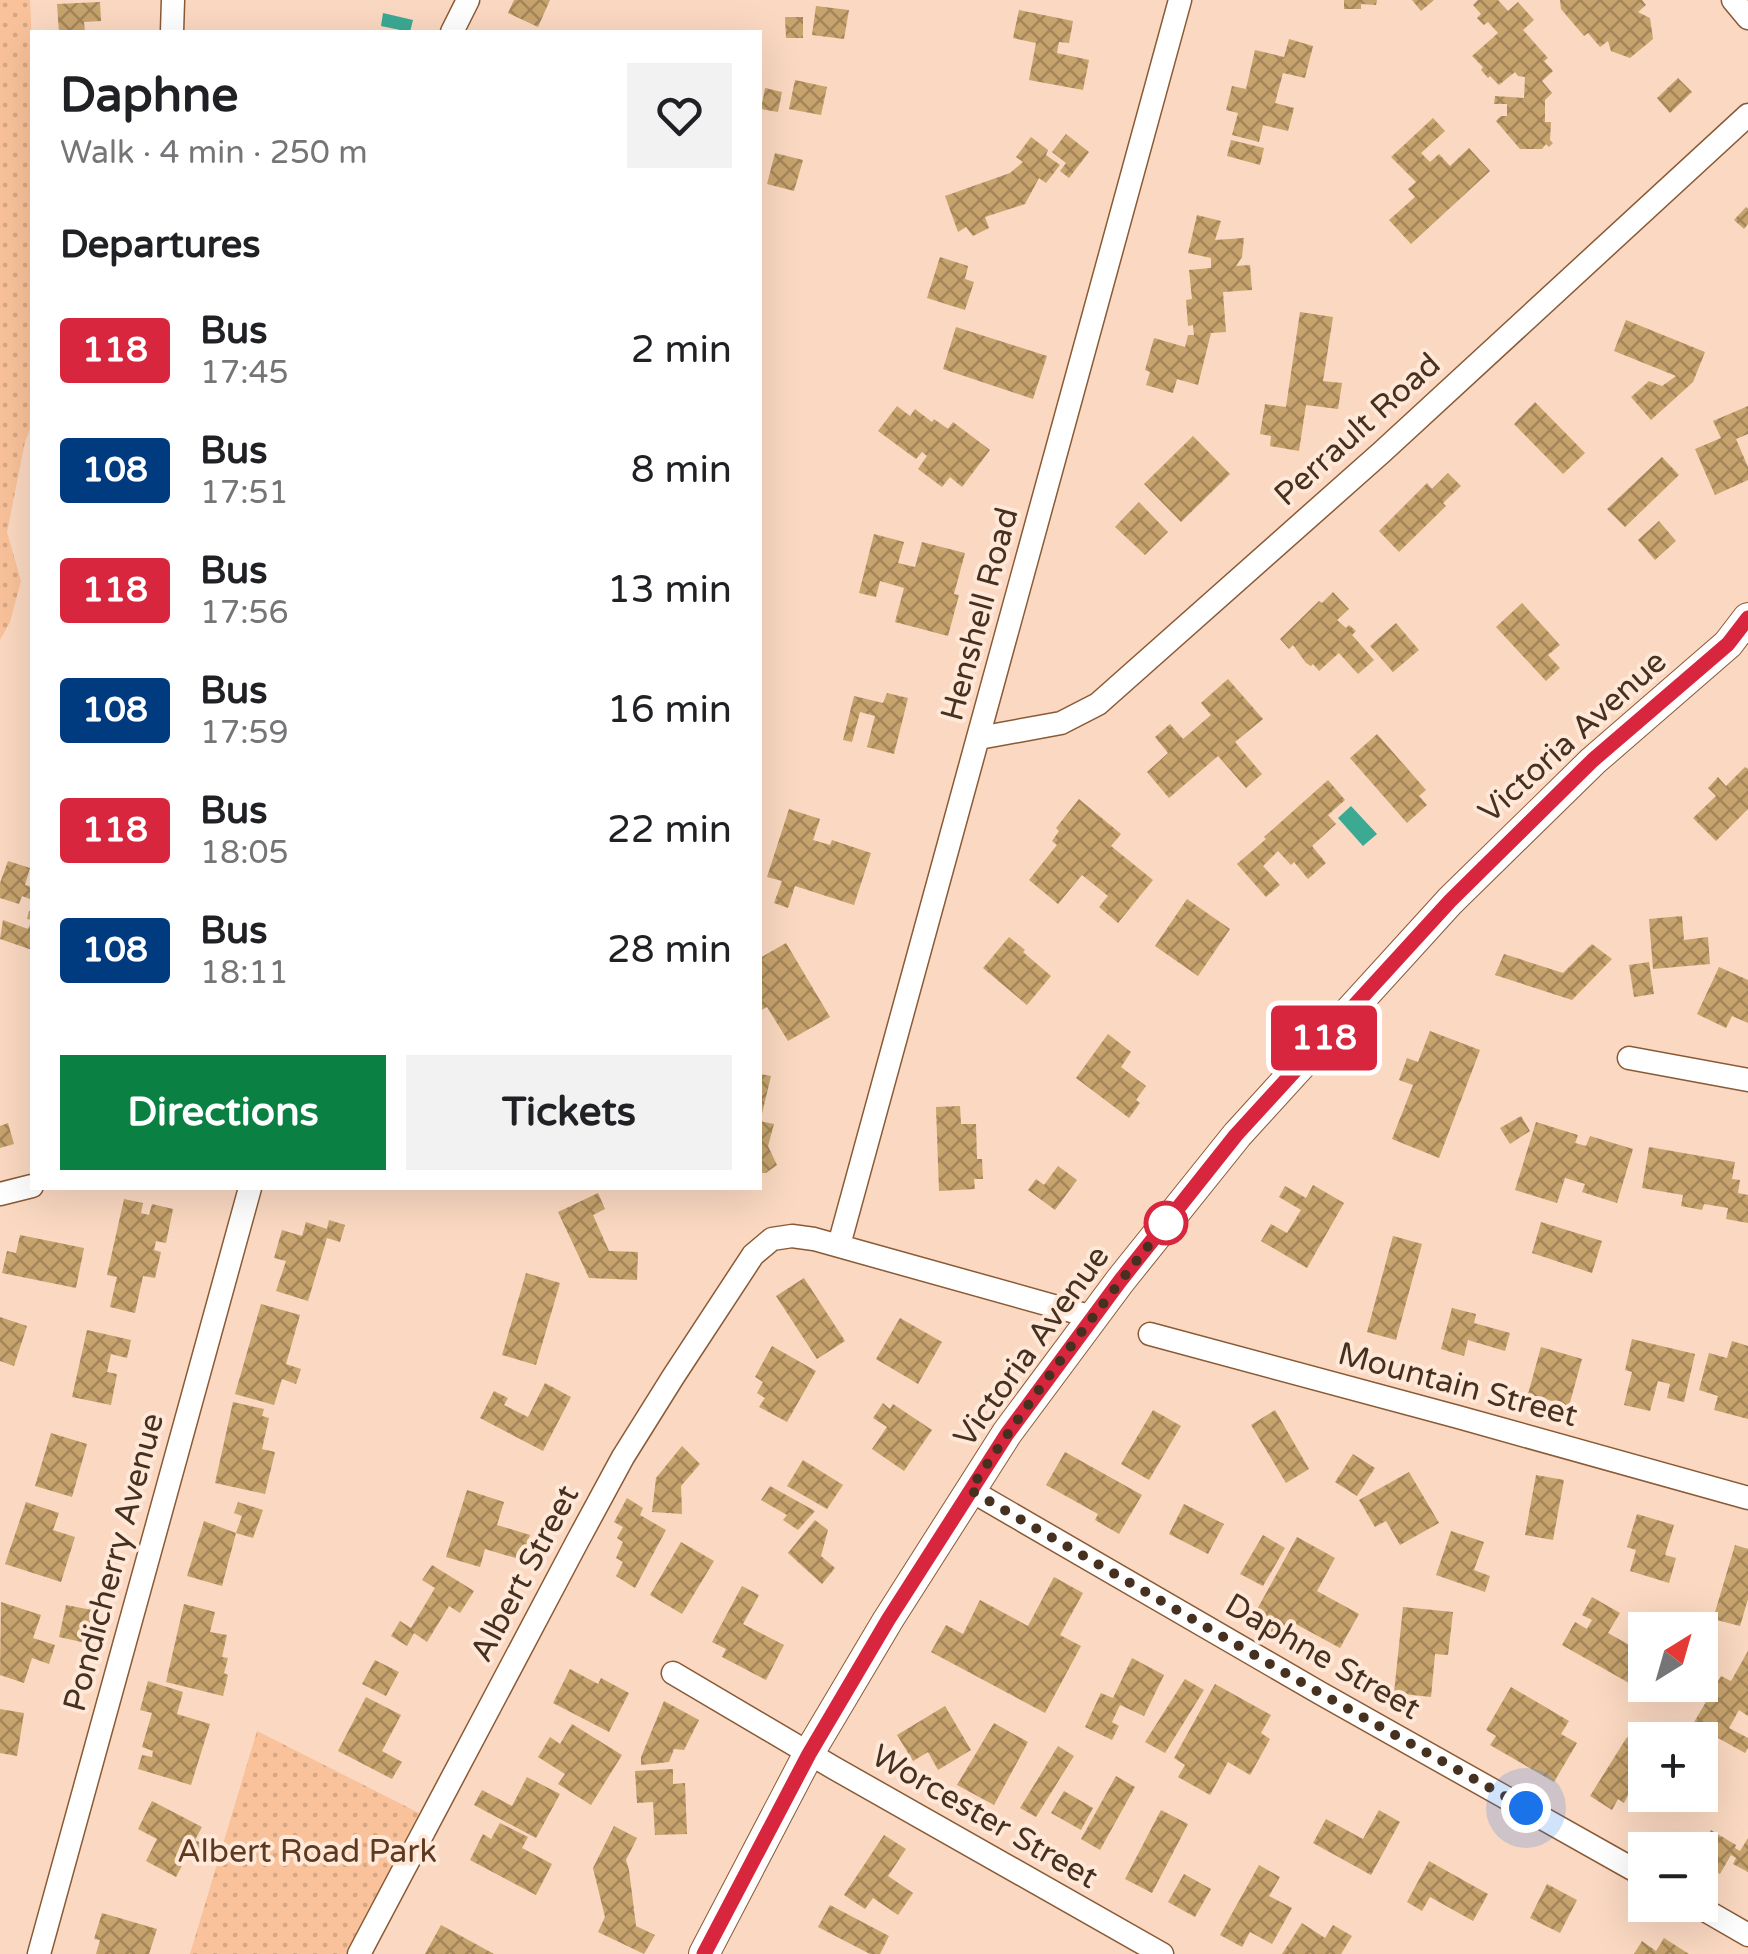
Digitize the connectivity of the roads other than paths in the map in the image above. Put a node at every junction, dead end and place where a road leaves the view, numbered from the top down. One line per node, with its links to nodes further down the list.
1 (173, 0): 6 (street)
2 (468, 0): 7 (street)
3 (1180, 0): 11 (street, Henshell Road)
4 (1733, 0): 5 (street)
5 (1748, 18)
6 (172, 30)
7 (453, 30)
8 (1748, 115): 11 (street, Perrault Road)
9 (1748, 618): 10 (street, Victoria Avenue)
10 (1738, 639): 18 (street, Victoria Avenue)
11 (980, 738): 17 (street, Henshell Road)
12 (1629, 1058): 13 (street)
13 (1748, 1080)
14 (30, 1186): 16 (street)
15 (249, 1190): 27 (street, Pondicherry Avenue)
16 (0, 1194)
17 (839, 1245): 18 (street); 28 (street, Albert Street)
18 (1093, 1317): 20 (street, Victoria Avenue)
19 (1150, 1334): 21 (street, Mountain Street)
20 (970, 1490): 23 (street, Victoria Avenue); 24 (street, Daphne Street)
21 (1748, 1498)
22 (673, 1672): 23 (street, Worcester Street)
23 (809, 1754): 29 (street, Victoria Avenue); 30 (street, Worcester Street)
24 (1628, 1866)
25 (1718, 1918): 26 (street)
26 (1748, 1935)
27 (40, 1954)
28 (359, 1954)
29 (704, 1954)
30 (1162, 1954)

